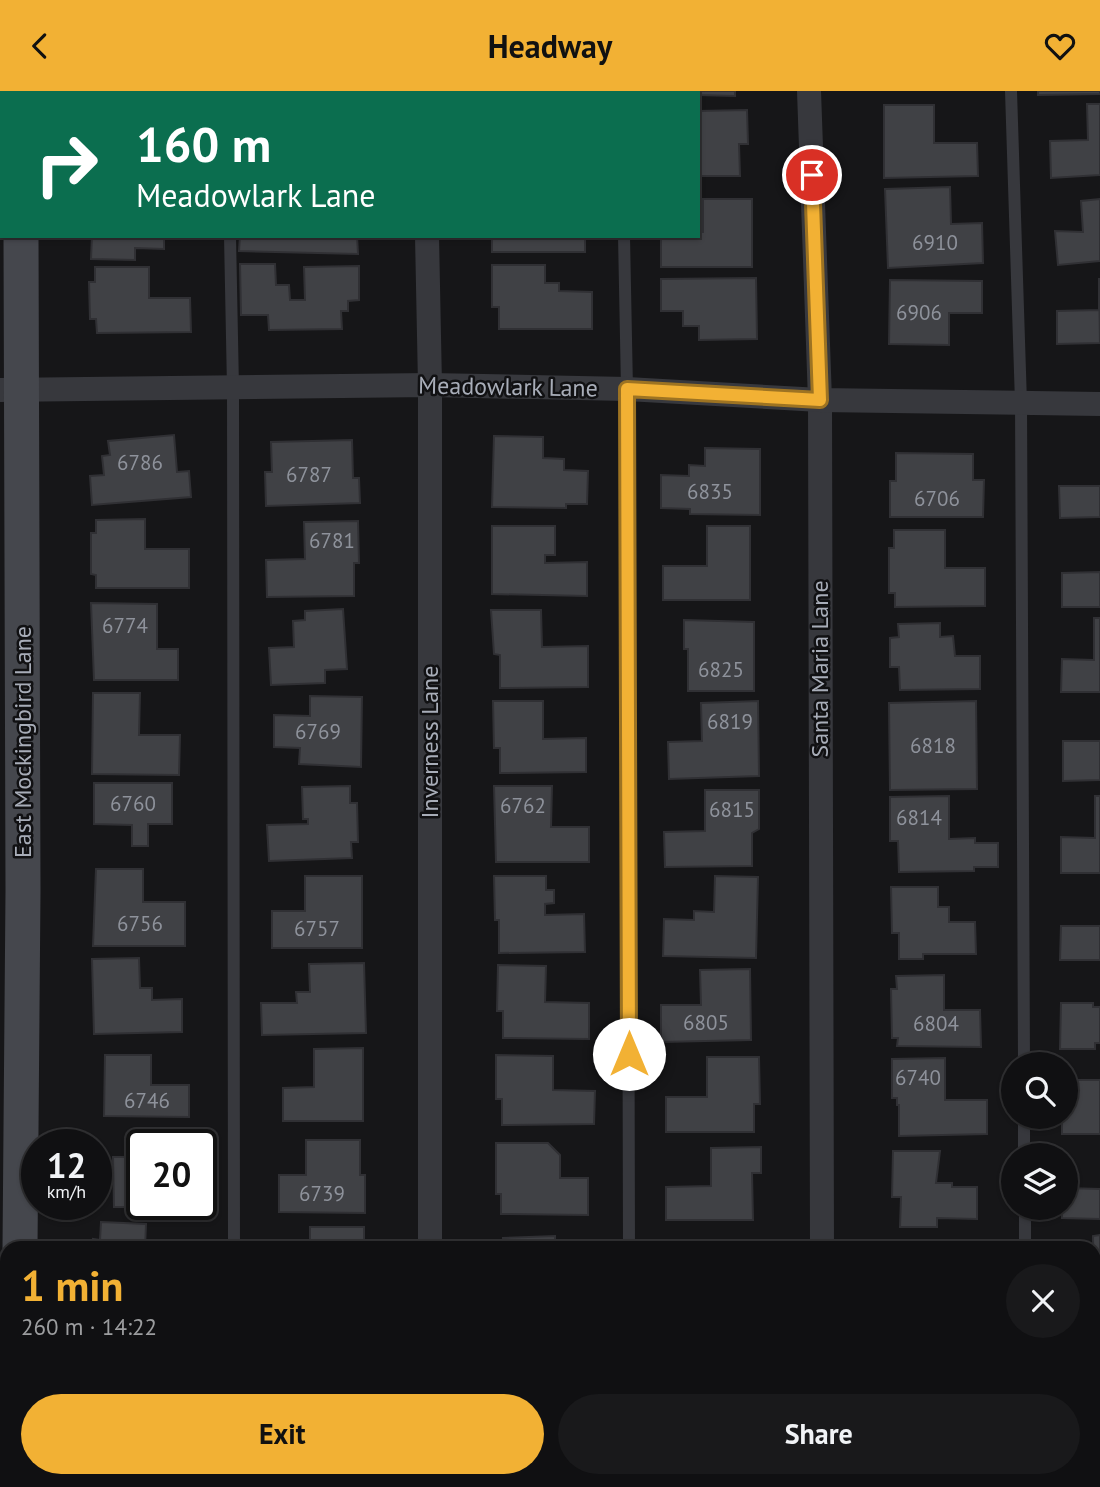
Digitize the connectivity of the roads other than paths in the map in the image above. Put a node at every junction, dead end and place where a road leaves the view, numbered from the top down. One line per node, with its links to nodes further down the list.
1 (809, 91): 11 (street, Santa Maria Lane)
2 (1011, 91): 12 (lane)
3 (21, 238): 10 (main road, East Mockingbird Lane)
4 (230, 238): 8 (lane)
5 (427, 238): 7 (street, Inverness Lane)
6 (624, 238): 9 (lane)
7 (430, 385): 8 (street, Meadowlark Lane); 9 (street, Meadowlark Lane); 19 (street, Inverness Lane)
8 (233, 388): 10 (street, Meadowlark Lane); 18 (lane)
9 (627, 389): 11 (street, Meadowlark Lane); 20 (lane)
10 (11, 390): 14 (main road, East Mockingbird Lane)
11 (820, 400): 12 (street, Meadowlark Lane); 21 (street, Santa Maria Lane)
12 (1021, 403): 13 (street, Meadowlark Lane); 15 (lane)
13 (1100, 404)
14 (12, 891): 17 (main road, East Mockingbird Lane)
15 (1024, 1052)
16 (1025, 1220): 22 (lane)
17 (20, 1241)
18 (234, 1241)
19 (430, 1241)
20 (629, 1241)
21 (822, 1241)
22 (1025, 1241)

